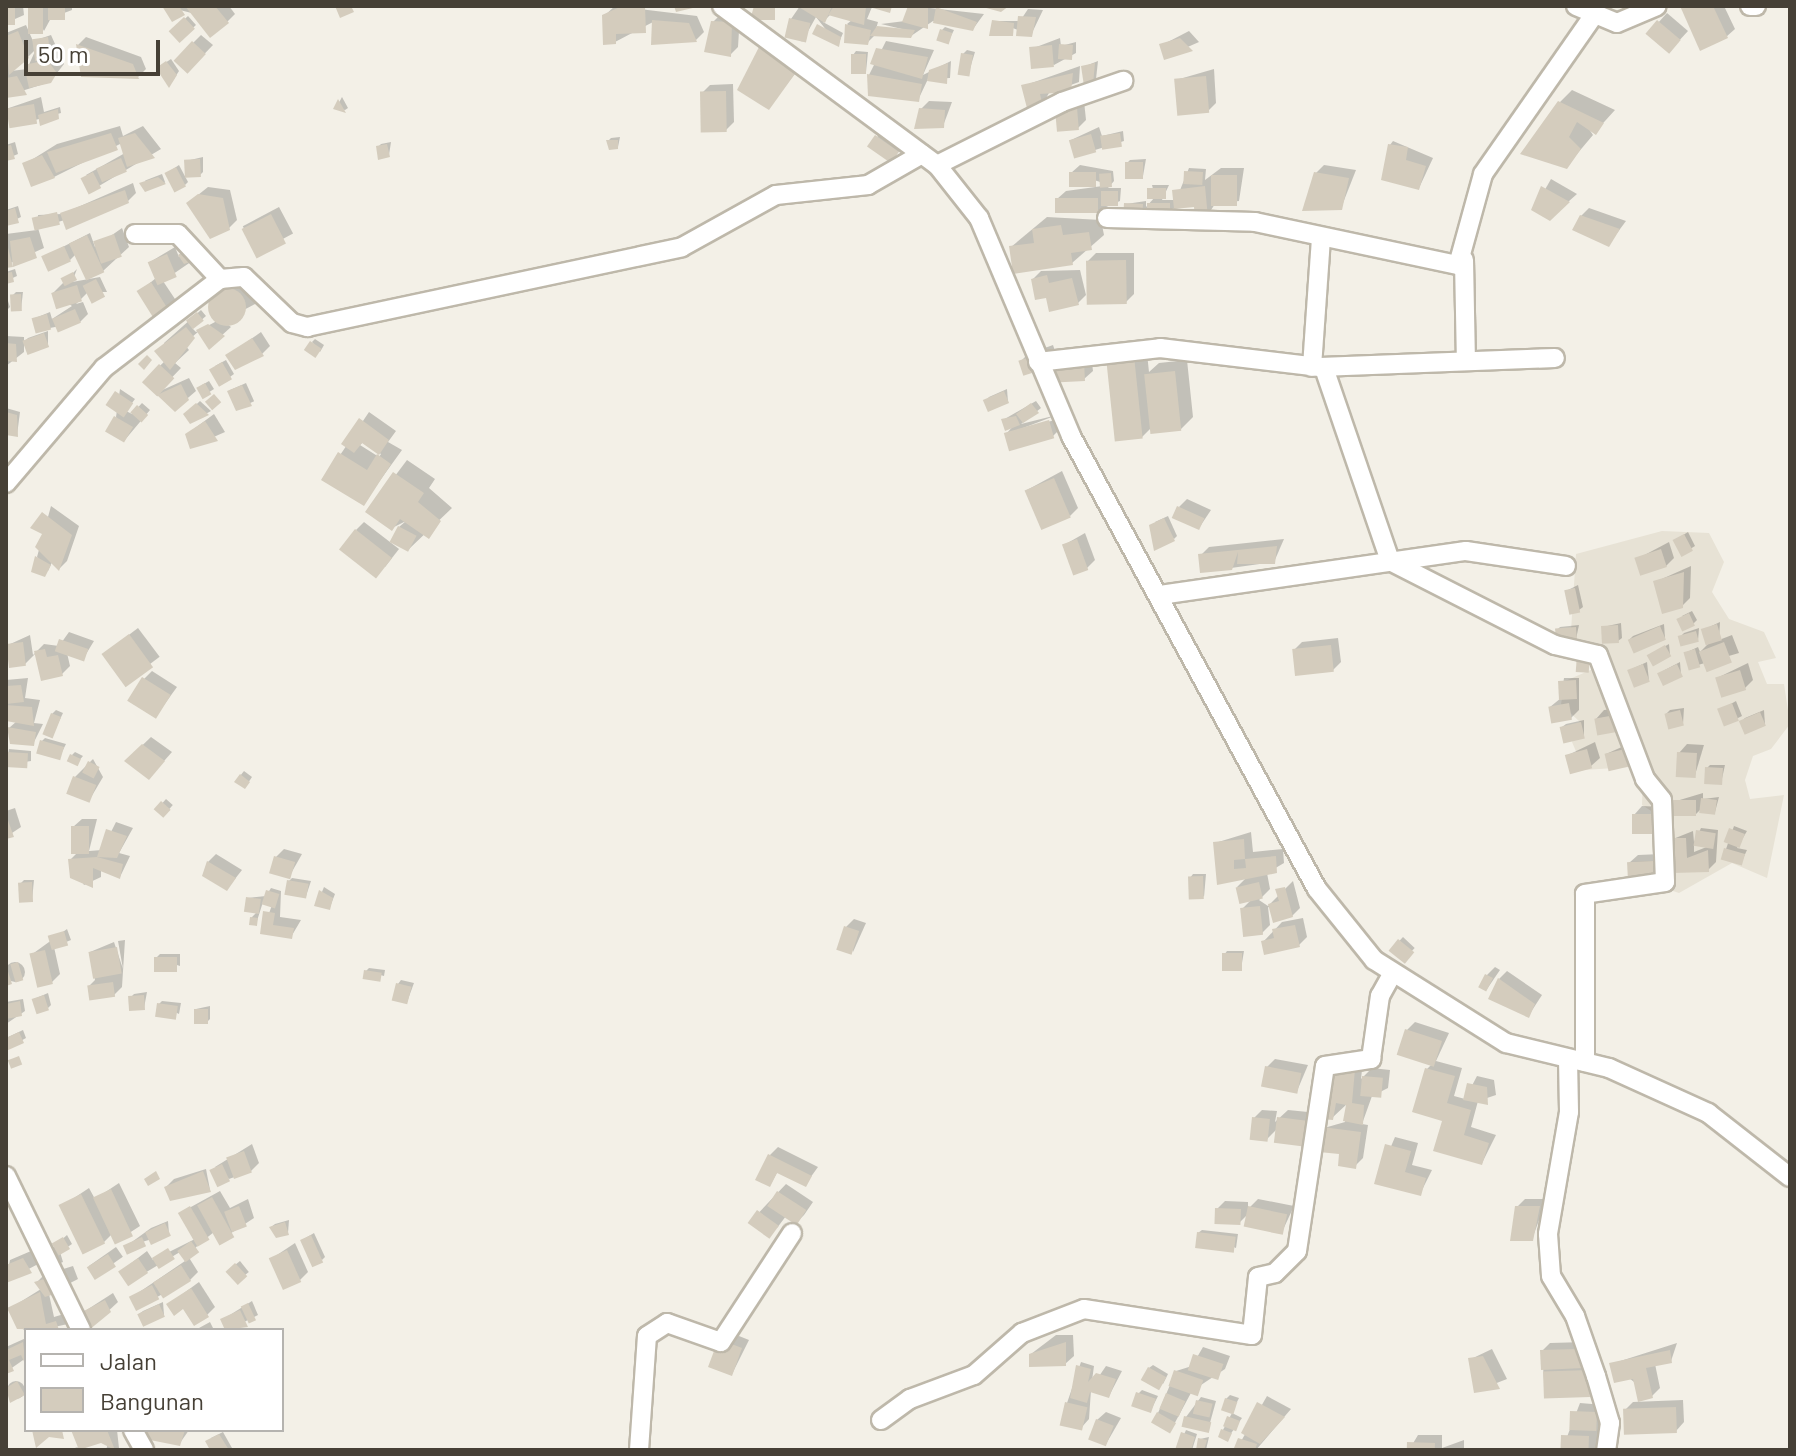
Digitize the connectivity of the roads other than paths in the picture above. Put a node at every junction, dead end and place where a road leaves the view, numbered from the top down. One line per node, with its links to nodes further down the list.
1 (722, 6): 8 (street)
2 (1576, 6): 6 (street)
3 (1657, 6): 6 (street)
4 (1750, 6): 5 (street)
5 (1756, 6)
6 (1594, 15): 12 (street)
7 (1123, 81): 8 (street)
8 (929, 160): 13 (street); 16 (street)
9 (1107, 218): 11 (street)
10 (135, 234): 13 (street)
11 (1321, 237): 12 (street); 17 (street)
12 (1464, 260): 15 (street)
13 (220, 279): 18 (street)
14 (1555, 358): 15 (street)
15 (1466, 360): 17 (street)
16 (1038, 362): 17 (street); 21 (street)
17 (1318, 367): 19 (street)
18 (6, 483)
19 (1390, 561): 20 (street); 21 (street); 23 (street)
20 (1566, 566)
21 (1160, 595): 22 (street)
22 (1393, 973): 23 (street); 28 (street)
23 (1576, 1060): 25 (street); 32 (street)
24 (6, 1176): 27 (street)
25 (1790, 1177)
26 (792, 1233): 31 (street)
27 (80, 1328)
28 (881, 1420)
29 (134, 1432): 30 (street)
30 (144, 1450)
31 (639, 1450)
32 (1606, 1450)

